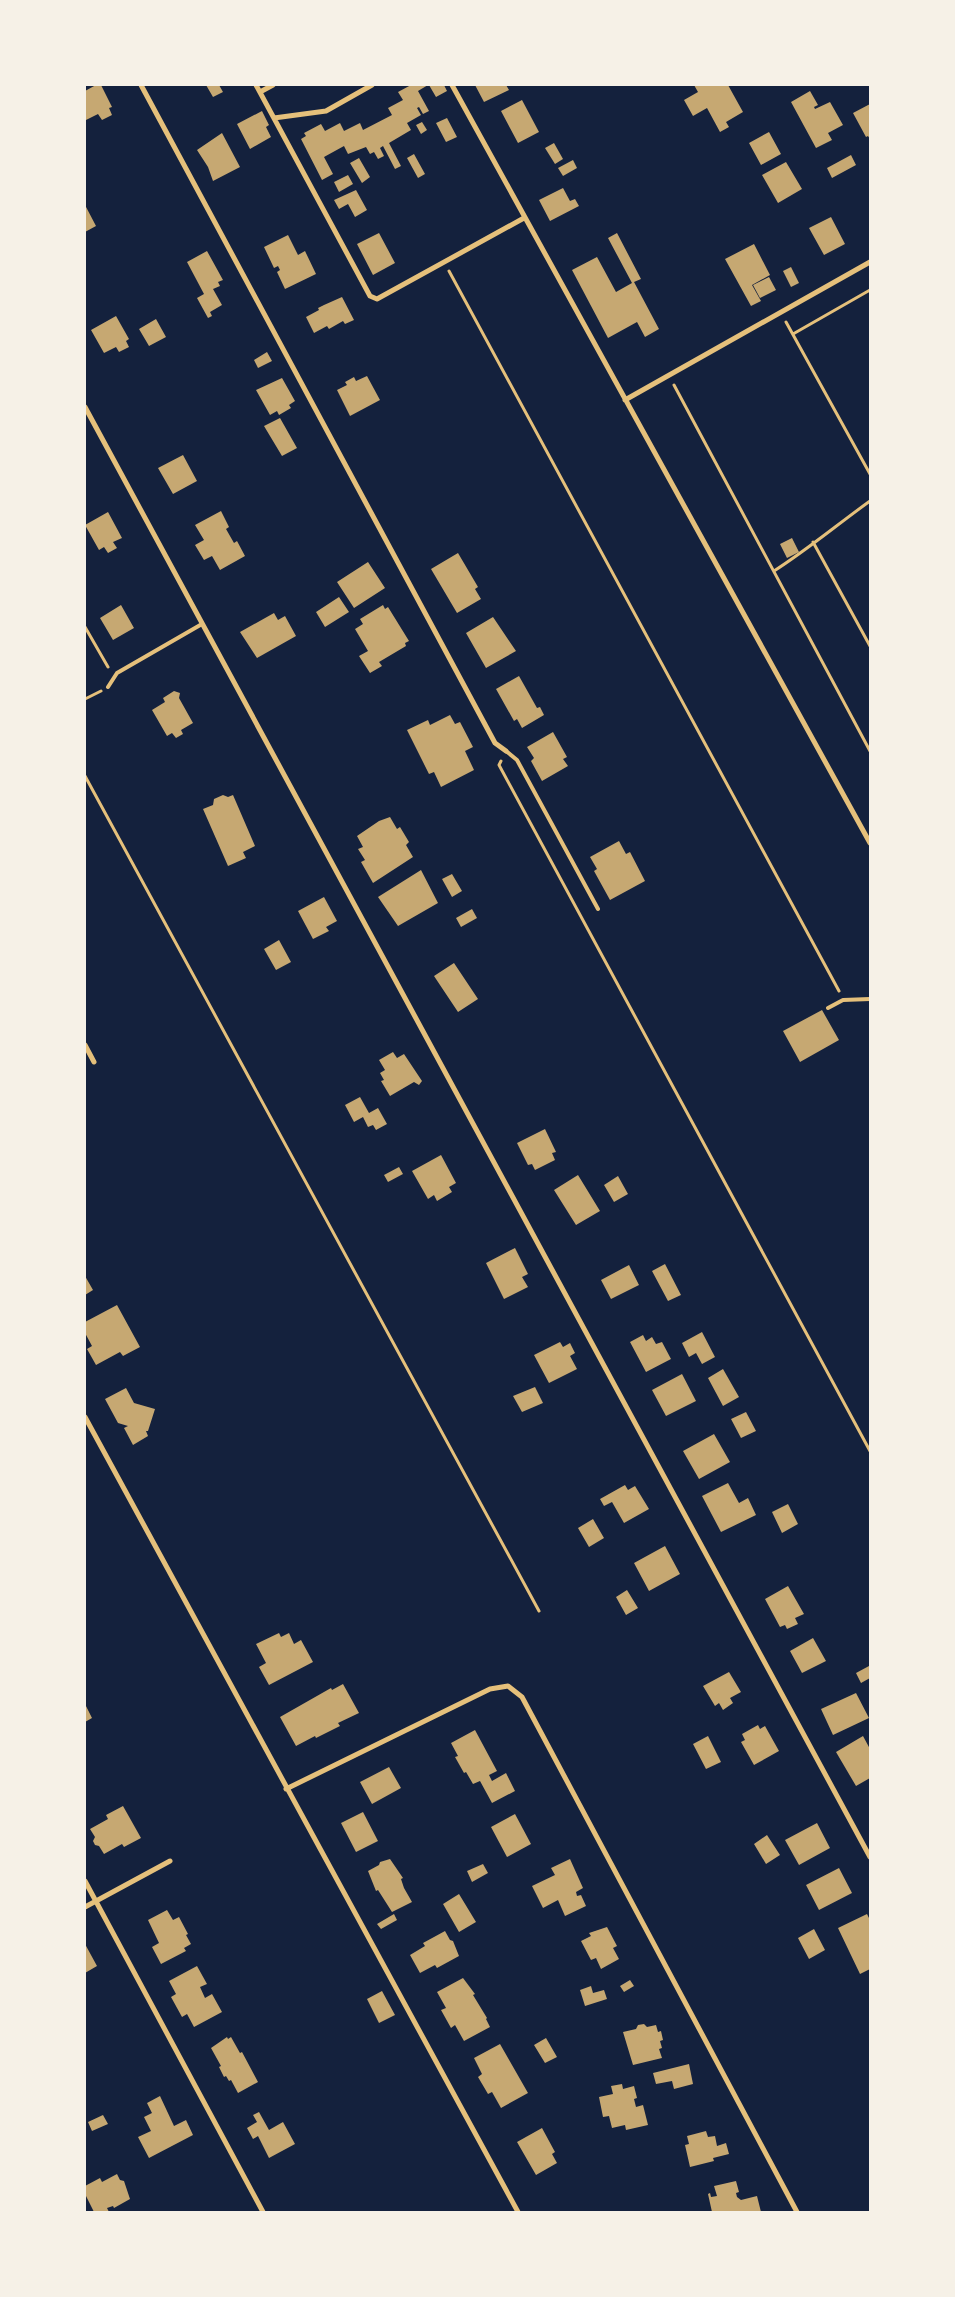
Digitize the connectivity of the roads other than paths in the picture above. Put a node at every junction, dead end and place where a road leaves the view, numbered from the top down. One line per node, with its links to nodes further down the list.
1 (141, 85): 14 (street)
2 (256, 85): 6 (street)
3 (273, 85): 6 (street)
4 (372, 85): 7 (street)
5 (452, 85): 8 (street)
6 (260, 92): 7 (street)
7 (274, 118): 8 (street)
8 (524, 218): 10 (street)
9 (870, 262): 10 (street)
10 (625, 400): 15 (street)
11 (85, 407): 12 (street)
12 (202, 624): 13 (lane); 23 (street)
13 (108, 687)
14 (506, 751): 16 (lane)
15 (870, 844)
16 (598, 909)
17 (870, 999): 18 (lane)
18 (828, 1008)
19 (85, 1045): 20 (street)
20 (94, 1062)
21 (85, 1417): 22 (street)
22 (286, 1788): 29 (street); 30 (street)
23 (870, 1857)
24 (170, 1861): 26 (street)
25 (85, 1881): 26 (street)
26 (96, 1901): 27 (street); 28 (street)
27 (85, 1907)
28 (262, 2212)
29 (518, 2212)
30 (797, 2212)

